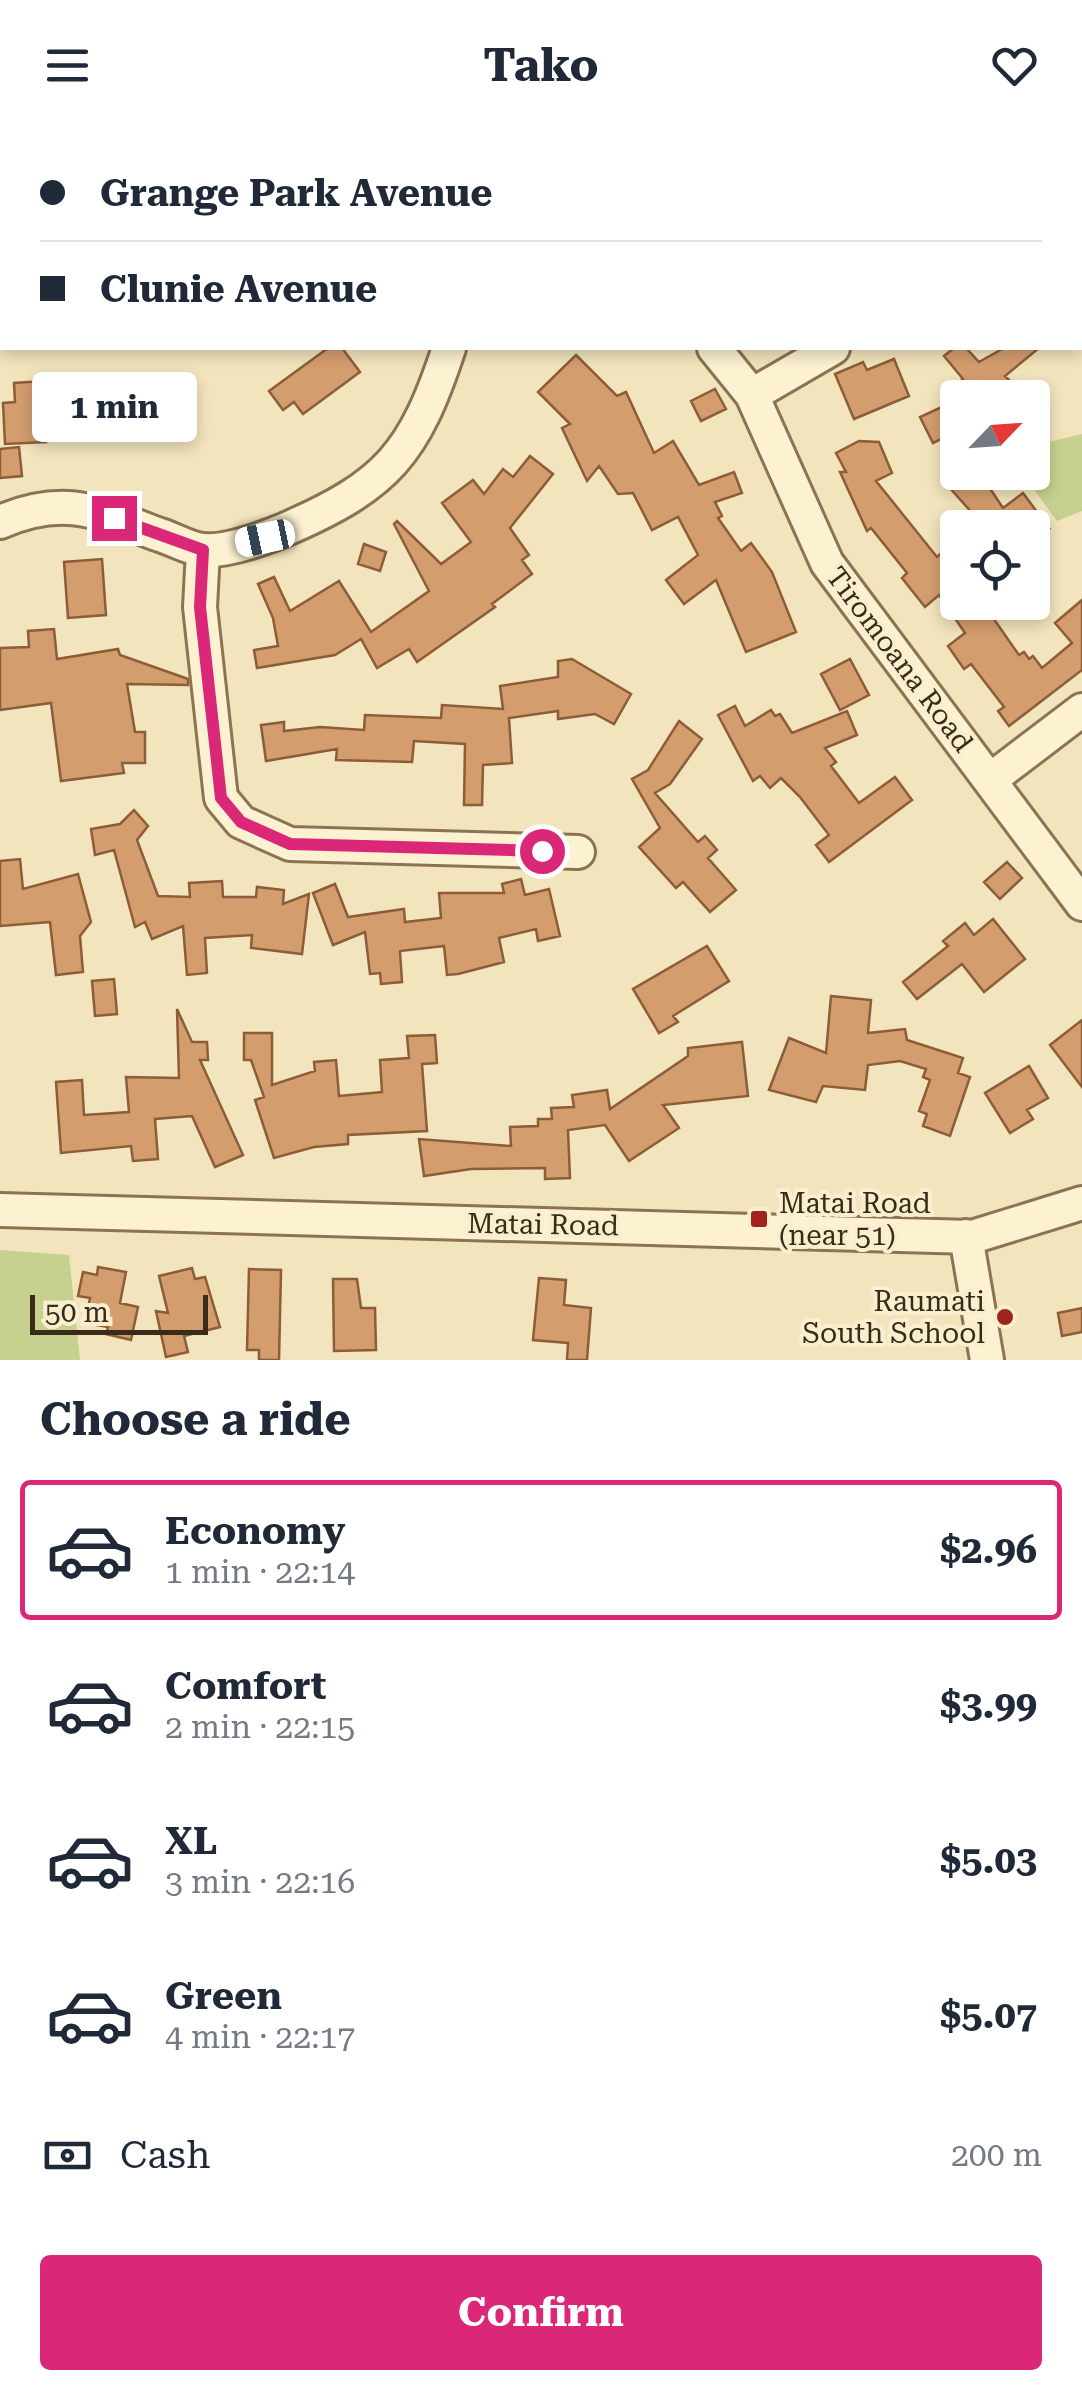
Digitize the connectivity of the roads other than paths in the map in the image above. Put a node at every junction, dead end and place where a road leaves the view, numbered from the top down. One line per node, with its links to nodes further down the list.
1 (448, 350): 6 (street)
2 (716, 350): 4 (street, Tiromoana Road)
3 (830, 350): 4 (street)
4 (752, 395): 8 (street, Tiromoana Road)
5 (0, 522): 6 (street)
6 (203, 550): 9 (street)
7 (1082, 710): 8 (street)
8 (990, 780): 10 (street, Tiromoana Road)
9 (578, 852)
10 (1082, 904)
11 (1082, 1204): 13 (street, Matai Road)
12 (0, 1210): 13 (street, Matai Road)
13 (966, 1236): 14 (street)
14 (987, 1360)

